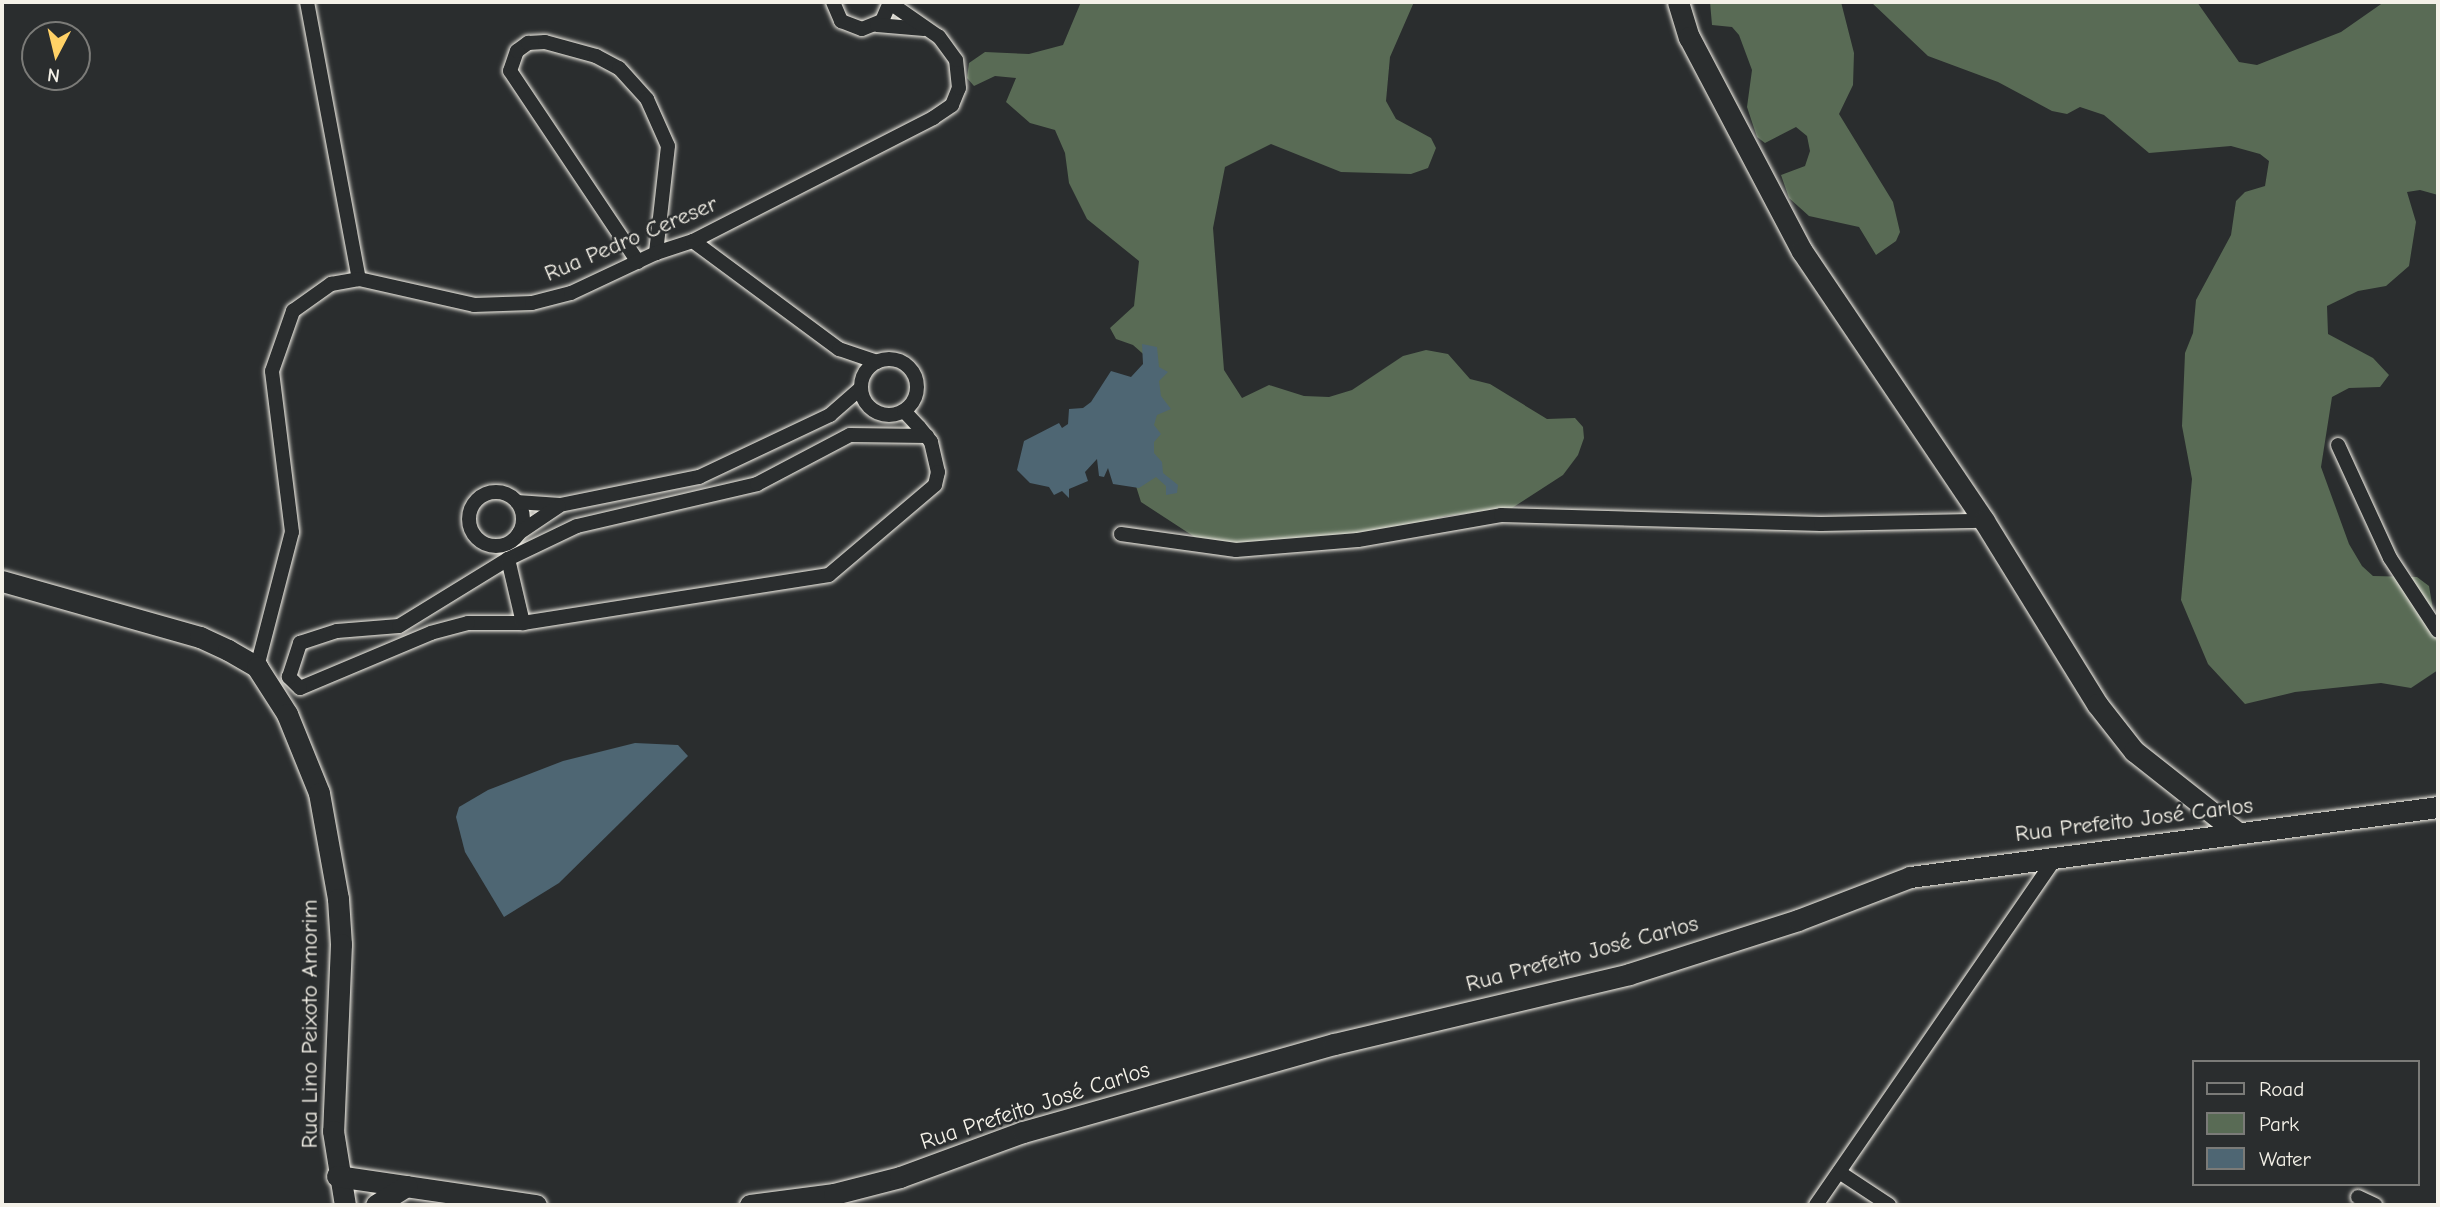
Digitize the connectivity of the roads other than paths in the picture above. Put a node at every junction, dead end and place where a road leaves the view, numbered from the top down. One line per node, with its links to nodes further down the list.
1 (307, 2): 10 (street)
2 (833, 2): 5 (street)
3 (1678, 2): 21 (main road)
4 (890, 3): 5 (street); 6 (street, Rua Pedro Cereser)
5 (877, 25): 6 (street)
6 (926, 29): 7 (street, Rua Pedro Cereser)
7 (693, 242): 8 (street, Rua Pedro Cereser); 11 (street)
8 (656, 253): 9 (street, Rua Pedro Cereser); 9 (street)
9 (638, 262): 10 (street, Rua Pedro Cereser)
10 (359, 279): 28 (street, Rua Pedro Cereser)
11 (839, 349): 12 (street); 13 (street)
12 (877, 362): 13 (street); 15 (street)
13 (861, 385): 14 (street); 16 (street)
14 (873, 410): 15 (street); 16 (street)
15 (904, 411): 17 (street)
16 (830, 415): 20 (street)
17 (927, 436): 24 (street); 26 (street)
18 (2338, 445): 27 (street)
19 (517, 502): 20 (street); 22 (street); 22 (street)
20 (560, 505): 22 (street)
21 (1984, 521): 23 (street); 30 (main road)
22 (519, 533)
23 (1121, 534)
24 (508, 559): 26 (street); 26 (street)
25 (2, 580): 28 (main road)
26 (523, 623)
27 (2438, 631)
28 (257, 667): 33 (main road, Rua Lino Peixoto Amorim)
29 (2438, 807): 30 (main road, Rua Prefeito José Carlos)
30 (2238, 834): 31 (main road, Rua Prefeito José Carlos)
31 (2055, 858): 32 (street); 39 (main road, Rua Prefeito José Carlos)
32 (1839, 1172): 40 (street); 41 (street)
33 (337, 1176): 34 (main road); 36 (main road, Rua Lino Peixoto Amorim)
34 (406, 1186): 37 (main road); 38 (main road)
35 (2358, 1197): 42 (street)
36 (345, 1205)
37 (376, 1205)
38 (536, 1205)
39 (750, 1205)
40 (1816, 1205)
41 (1889, 1205)
42 (2375, 1205)

